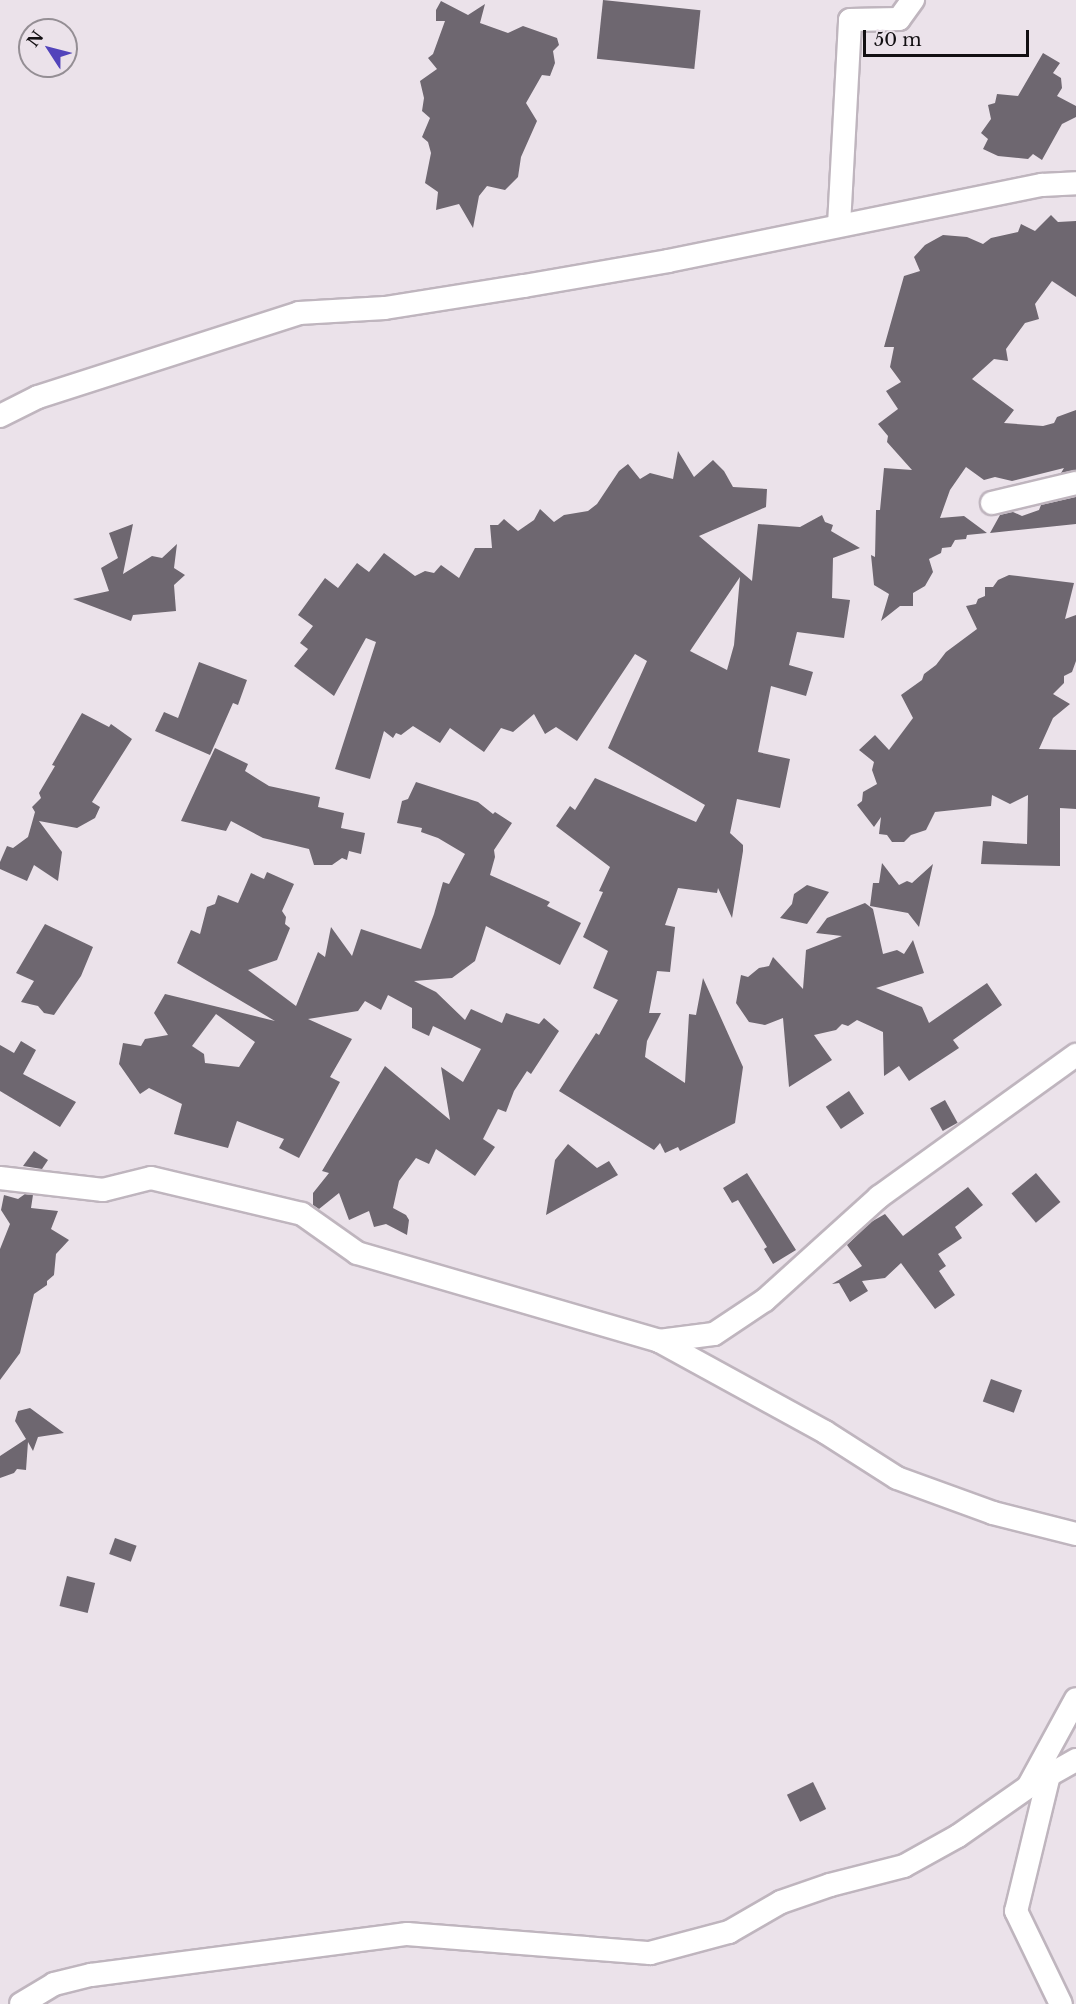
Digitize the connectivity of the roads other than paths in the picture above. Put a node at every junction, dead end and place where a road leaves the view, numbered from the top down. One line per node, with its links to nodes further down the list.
1 (913, 0): 3 (street)
2 (1076, 183): 3 (street)
3 (839, 225): 4 (street)
4 (0, 416)
5 (1076, 483): 6 (street)
6 (992, 504)
7 (1076, 1055): 9 (street)
8 (0, 1178): 9 (street)
9 (659, 1341): 10 (street)
10 (1076, 1534)
11 (1076, 1699): 14 (street)
12 (1076, 1760): 13 (street)
13 (1049, 1775): 14 (street); 16 (street)
14 (1028, 1787): 15 (street)
15 (21, 2004)
16 (1061, 2004)

